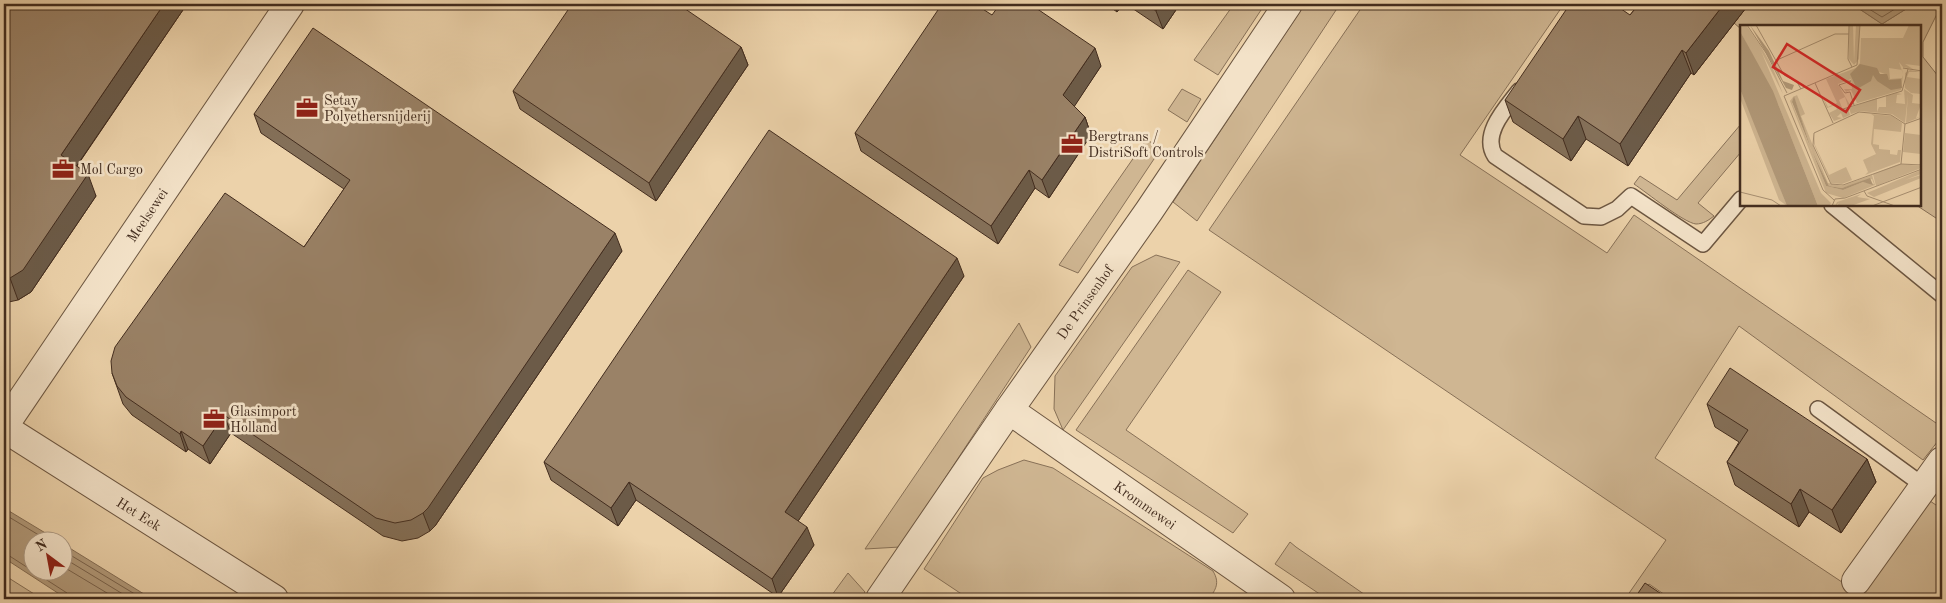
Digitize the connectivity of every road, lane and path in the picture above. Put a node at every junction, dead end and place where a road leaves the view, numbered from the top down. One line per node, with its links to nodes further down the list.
1 (290, 4): 9 (street, Meelsewei)
2 (1288, 4): 8 (street, De Prinsenhof)
3 (1528, 76): 4 (lane)
4 (1740, 200)
5 (1833, 206): 6 (lane)
6 (1942, 295)
7 (1818, 408): 11 (lane)
8 (1009, 410): 14 (street, De Prinsenhof); 15 (street, Krommewei)
9 (4, 427): 13 (street, Het Eek)
10 (1942, 461): 11 (street)
11 (1924, 486): 12 (street)
12 (1856, 581)
13 (274, 599)
14 (880, 599)
15 (1281, 599)

